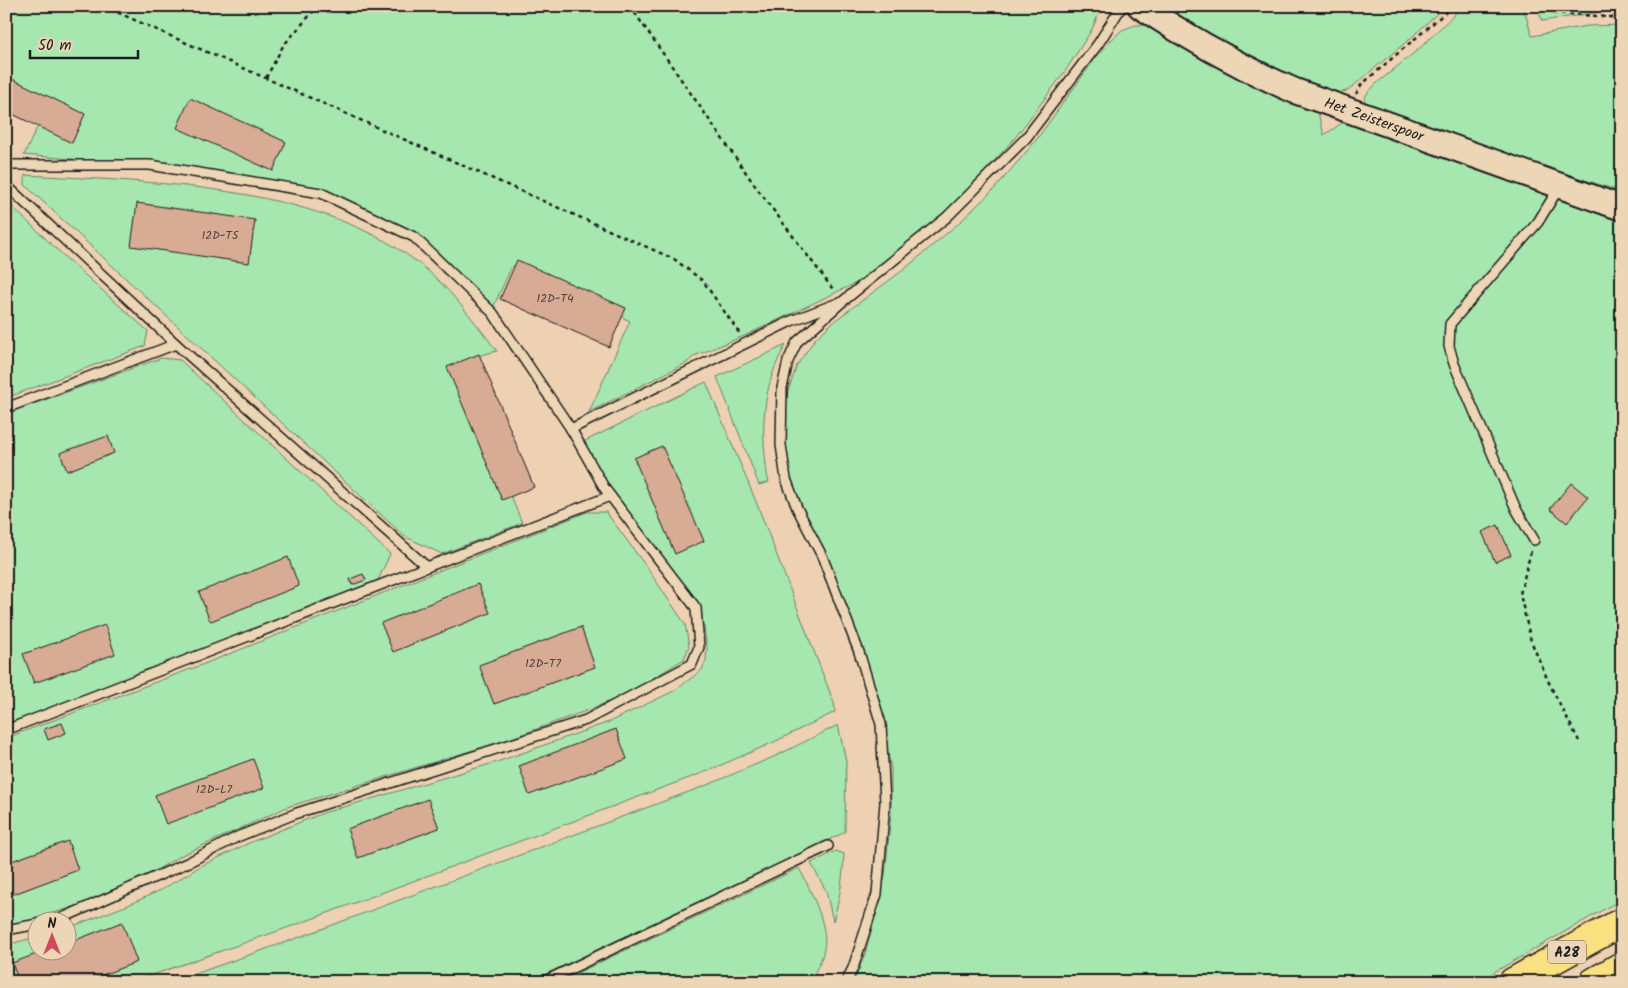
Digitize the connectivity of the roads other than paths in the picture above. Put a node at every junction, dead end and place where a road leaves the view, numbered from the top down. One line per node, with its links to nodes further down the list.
1 (1122, 6): 7 (lane)
2 (1140, 6): 5 (street, Het Zeisterspoor)
3 (6, 165): 10 (lane)
4 (6, 185): 8 (lane)
5 (1560, 186): 6 (street, Het Zeisterspoor); 12 (lane)
6 (1622, 208)
7 (842, 302): 10 (lane); 22 (lane)
8 (176, 344): 9 (lane); 13 (lane)
9 (6, 408)
10 (571, 428): 11 (lane)
11 (610, 496): 13 (lane); 16 (lane)
12 (1534, 540)
13 (427, 567): 14 (lane)
14 (6, 730)
15 (828, 846): 21 (lane)
16 (78, 911)
17 (1622, 922): 23 (highway, A28)
18 (28, 926): 19 (lane)
19 (6, 930)
20 (1622, 966): 24 (highway, A28)
21 (543, 982)
22 (846, 982)
23 (1513, 982)
24 (1594, 982)

